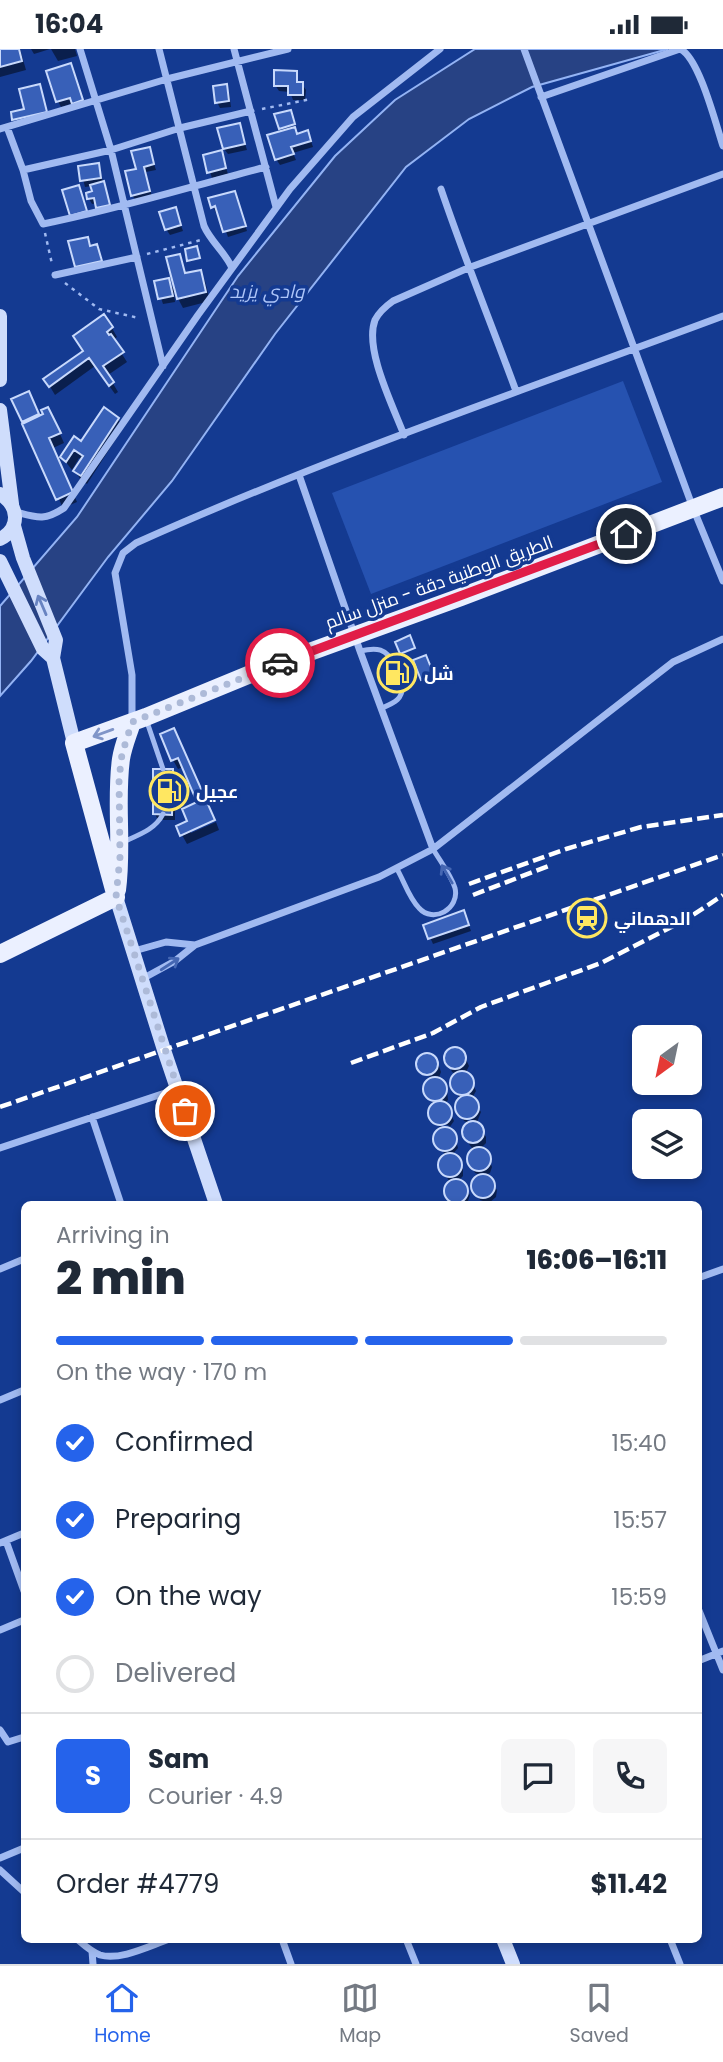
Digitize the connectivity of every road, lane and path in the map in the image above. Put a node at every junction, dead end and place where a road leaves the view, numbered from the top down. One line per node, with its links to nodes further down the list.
1 (80, 49): 11 (street)
2 (159, 49): 8 (street)
3 (234, 49): 7 (street)
4 (288, 49): 7 (street)
5 (440, 49): 23 (street)
6 (524, 49): 9 (street)
7 (238, 61): 8 (street); 12 (street)
8 (167, 79): 11 (street); 14 (street)
9 (539, 94): 15 (street); 24 (street)
10 (311, 99): 12 (path)
11 (95, 101): 13 (street); 16 (street)
12 (251, 111): 14 (street); 17 (street)
13 (3, 128): 18 (street)
14 (180, 128): 16 (street); 20 (street)
15 (723, 146)
16 (111, 151): 18 (street); 22 (street)
17 (266, 167): 20 (street); 23 (street)
18 (23, 170): 25 (street)
19 (723, 174): 24 (street)
20 (195, 185): 22 (street); 26 (street)
21 (441, 189): 29 (street)
22 (123, 207): 25 (street); 27 (street)
23 (276, 208): 28 (street)
24 (589, 223): 29 (street); 34 (street)
25 (43, 224): 30 (path)
26 (209, 237): 27 (path); 28 (street)
27 (137, 257): 30 (street); 33 (street)
28 (232, 268): 35 (street)
29 (468, 268): 37 (street); 39 (street)
30 (55, 275): 33 (path)
31 (723, 316): 34 (street)
32 (0, 317): 36 (main road)
33 (153, 320): 35 (street)
34 (635, 349): 37 (street); 43 (street)
35 (163, 367): 44 (street)
36 (0, 380)
37 (516, 391): 39 (street)
38 (0, 410): 44 (main road)
39 (404, 435): 40 (street)
40 (299, 475): 49 (street); 54 (street)
41 (0, 494): 44 (main road)
42 (723, 497): 43 (main road, الطريق الوطنية دقة - منزل سالم)
43 (693, 508): 47 (street); 49 (main road, الطريق الوطنية دقة - منزل سالم)
44 (14, 514): 45 (main road); 50 (main road, one-way to 44)
45 (0, 539)
46 (0, 561): 50 (main road)
47 (723, 582)
48 (723, 639): 59 (street)
49 (358, 643): 51 (lane); 53 (street); 54 (main road, الطريق الوطنية دقة - منزل سالم)
50 (48, 654): 55 (main road)
51 (395, 665)
52 (402, 684): 53 (lane)
53 (382, 708): 59 (street)
54 (139, 720): 55 (main road, الطريق الوطنية دقة - منزل سالم, one-way to 55); 56 (lane); 58 (main road)
55 (74, 743): 60 (main road)
56 (163, 769)
57 (163, 814): 58 (lane)
58 (120, 843): 60 (lane); 62 (main road)
59 (433, 849): 61 (street); 61 (lane, one-way to 59)
60 (103, 854): 62 (main road)
61 (397, 869): 63 (street)
62 (116, 897): 64 (main road); 65 (main road)
63 (195, 945): 64 (street); 66 (street, one-way to 63)
64 (133, 951): 66 (main road)
65 (0, 954)
66 (142, 979): 67 (main road)
67 (178, 1089): 68 (street); 71 (main road)
68 (92, 1117): 69 (street); 70 (street)
69 (0, 1148)
70 (120, 1201)
71 (215, 1201)
72 (21, 1260): 73 (street)
73 (0, 1269)
74 (723, 1269): 75 (street)
75 (702, 1277)
76 (21, 1390): 77 (street)
77 (0, 1400)
78 (21, 1534): 79 (street)
79 (3, 1542): 80 (street)
80 (21, 1584)
81 (702, 1616): 84 (street)
82 (21, 1621): 83 (street)
83 (0, 1630)
84 (720, 1652): 85 (street); 86 (street)
85 (702, 1659)
86 (723, 1670)
87 (0, 1730): 89 (street)
88 (21, 1738): 89 (street)
89 (4, 1743)
90 (21, 1849): 91 (street)
91 (0, 1858)
92 (0, 1870): 93 (street)
93 (21, 1889)
94 (82, 1943): 100 (street)
95 (157, 1943): 100 (street)
96 (283, 1943): 102 (street)
97 (408, 1943): 103 (street)
98 (505, 1943): 104 (main road)
99 (672, 1943): 105 (street)
100 (92, 1951): 101 (street)
101 (93, 1964)
102 (291, 1964)
103 (416, 1964)
104 (513, 1964)
105 (680, 1964)

